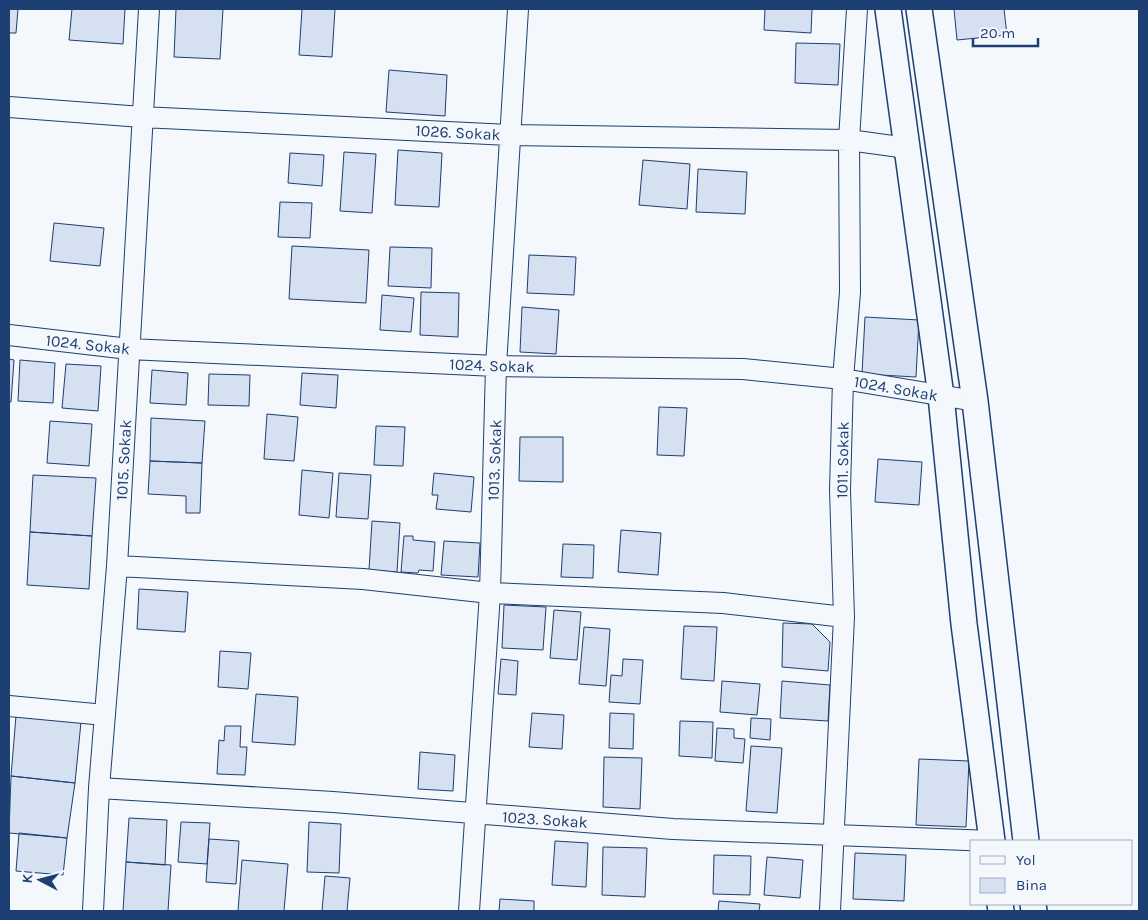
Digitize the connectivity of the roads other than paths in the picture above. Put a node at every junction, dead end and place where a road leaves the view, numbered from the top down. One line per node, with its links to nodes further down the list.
1 (149, 9): 7 (street, 1015. Sokak)
2 (518, 9): 8 (street, 1013. Sokak)
3 (857, 9): 9 (street, 1011. Sokak)
4 (888, 9): 10 (street)
5 (919, 9): 16 (street)
6 (9, 107): 7 (street, 1026. Sokak)
7 (142, 117): 8 (street, 1026. Sokak); 12 (street, 1015. Sokak)
8 (510, 135): 9 (street, 1026. Sokak); 13 (street, 1013. Sokak)
9 (849, 140): 10 (street, 1026. Sokak); 14 (street, 1011. Sokak)
10 (907, 148): 15 (street)
11 (9, 335): 12 (street, 1024. Sokak)
12 (129, 349): 13 (street, 1024. Sokak); 17 (street, 1015. Sokak)
13 (496, 366): 14 (street, 1024. Sokak); 18 (street, 1013. Sokak)
14 (843, 380): 15 (street, 1024. Sokak); 19 (street, 1011. Sokak)
15 (940, 396): 16 (street, 1024. Sokak); 26 (street)
16 (975, 401): 27 (street)
17 (117, 566): 18 (street); 21 (street, 1015. Sokak)
18 (490, 593): 19 (street); 23 (street, 1013. Sokak)
19 (844, 617): 24 (street, 1011. Sokak)
20 (9, 706): 21 (street)
21 (105, 714): 22 (street, 1015. Sokak)
22 (99, 788): 23 (street, 1023. Sokak); 28 (street, 1015. Sokak)
23 (476, 814): 24 (street, 1023. Sokak); 29 (street, 1013. Sokak)
24 (834, 836): 25 (street, 1023. Sokak); 30 (street, 1011. Sokak)
25 (970, 840)
26 (992, 840)
27 (1026, 840)
28 (93, 911)
29 (469, 911)
30 (830, 911)

